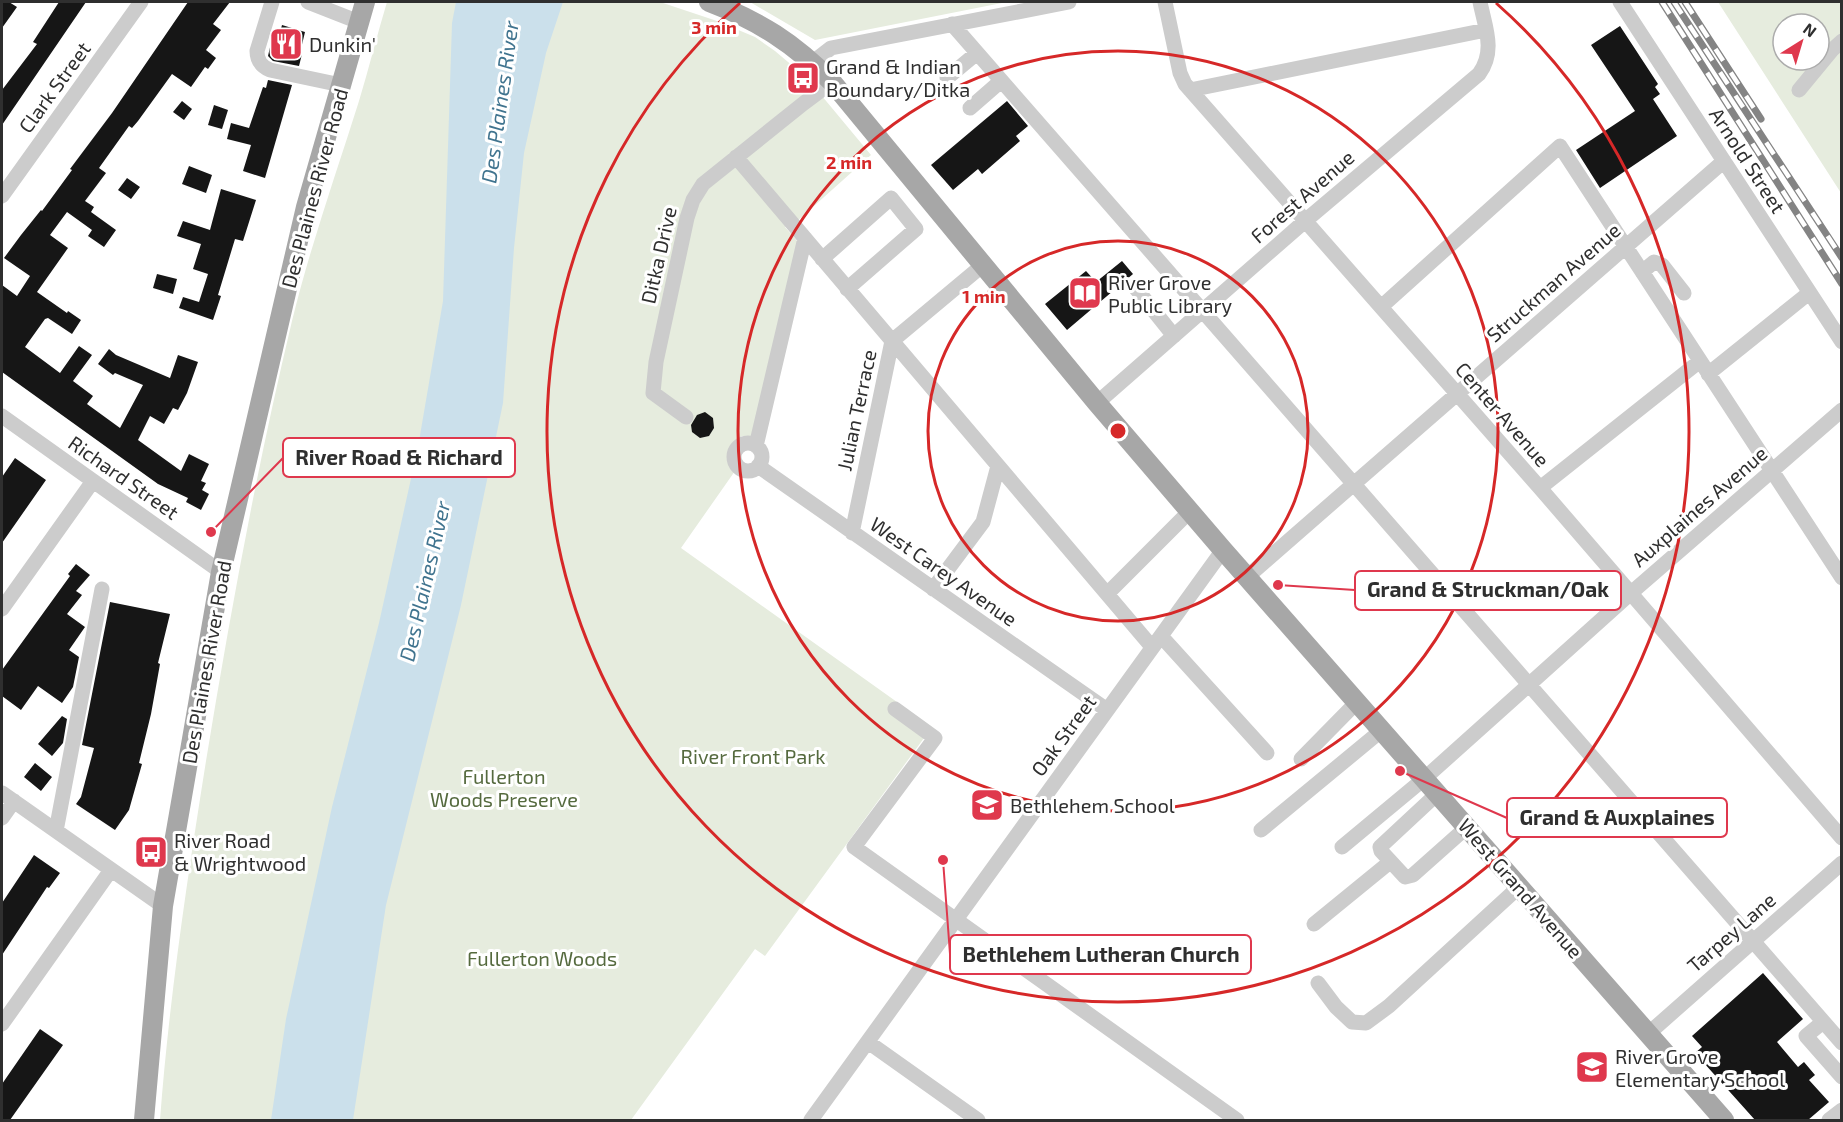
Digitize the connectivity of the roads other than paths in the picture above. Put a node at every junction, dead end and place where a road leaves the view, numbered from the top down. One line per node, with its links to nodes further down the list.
1 (141, 2): 25 (street, Clark Street)
2 (272, 2): 19 (street)
3 (308, 2): 10 (street)
4 (365, 2): 10 (main road, Des Plaines River Road)
5 (709, 2): 15 (main road, West Grand Avenue)
6 (1069, 2): 11 (street)
7 (1165, 2): 20 (street, Center Avenue)
8 (1480, 2): 12 (street, Forest Avenue)
9 (1620, 2): 24 (street, Arnold Street)
10 (359, 22): 19 (main road, Des Plaines River Road)
11 (952, 24): 14 (street); 15 (street)
12 (1486, 30): 20 (street); 26 (street, Forest Avenue)
13 (1842, 41): 21 (street)
14 (977, 53): 16 (street); 17 (street)
15 (813, 63): 18 (main road, West Grand Avenue)
16 (947, 78)
17 (1001, 81): 22 (street); 37 (street)
18 (832, 82): 23 (street, Ditka Drive); 30 (main road, West Grand Avenue)
19 (341, 85): 57 (main road, Des Plaines River Road)
20 (1190, 90): 26 (street, Center Avenue)
21 (1799, 90)
22 (970, 108)
23 (736, 157): 27 (street); 46 (street, Ditka Drive)
24 (1724, 161): 28 (street, Struckman Avenue); 35 (street, Arnold Street)
25 (2, 196)
26 (1305, 221): 36 (street, Center Avenue); 37 (street, Forest Avenue)
27 (805, 238): 29 (street); 47 (street)
28 (1625, 247): 31 (street); 36 (street); 42 (street, Struckman Avenue)
29 (822, 259): 33 (street); 33 (street)
30 (983, 265): 39 (street, Julian Terrace); 43 (main road, West Grand Avenue)
31 (1642, 272): 34 (street); 41 (street)
32 (1134, 286): 38 (street)
33 (848, 289): 39 (street)
34 (1684, 293)
35 (1809, 293): 40 (street, Arnold Street); 41 (street)
36 (1381, 308): 42 (street, Center Avenue)
37 (1201, 312): 38 (street, Forest Avenue); 52 (street)
38 (1174, 336): 43 (street, Forest Avenue)
39 (892, 341): 49 (street); 55 (street, Julian Terrace)
40 (1842, 342)
41 (1704, 368): 50 (street); 53 (street)
42 (1458, 394): 52 (street, Struckman Avenue); 53 (street, Center Avenue)
43 (1097, 403): 54 (main road, West Grand Avenue)
44 (1842, 410): 50 (street, Auxplaines Avenue)
45 (2, 416): 51 (street, Richard Street)
46 (686, 417)
47 (756, 446): 48 (street); 48 (street, West Carey Avenue)
48 (758, 466): 55 (street, West Carey Avenue)
49 (998, 466): 61 (street); 63 (street)
50 (1771, 471): 59 (street); 62 (street, Auxplaines Avenue)
51 (93, 481): 57 (street, Richard Street); 64 (street)
52 (1354, 484): 58 (street, Struckman Avenue); 66 (street)
53 (1540, 488): 62 (street, Center Avenue)
54 (1190, 511): 56 (main road, West Grand Avenue); 63 (street)
55 (852, 533): 61 (street, West Carey Avenue)
56 (1223, 550): 58 (main road, West Grand Avenue); 65 (street, Oak Street)
57 (221, 572): 86 (main road, Des Plaines River Road)
58 (1247, 577): 67 (main road, West Grand Avenue)
59 (1842, 578)
60 (102, 589): 79 (street)
61 (933, 589): 69 (street, West Carey Avenue)
62 (1631, 593): 66 (street, Auxplaines Avenue); 80 (street, Center Avenue)
63 (1107, 594): 65 (street)
64 (2, 609)
65 (1156, 642): 69 (street, Oak Street); 71 (street)
66 (1528, 686): 73 (street, Auxplaines Avenue); 89 (street)
67 (1357, 702): 70 (main road, West Grand Avenue); 72 (street)
68 (895, 709): 87 (street)
69 (1107, 710): 87 (street, Oak Street)
70 (1382, 730): 73 (main road, West Grand Avenue); 78 (street)
71 (1267, 753)
72 (1301, 759)
73 (1425, 778): 74 (main road, West Grand Avenue); 81 (street, Auxplaines Avenue)
74 (1438, 793): 77 (main road, West Grand Avenue); 82 (street)
75 (8, 797): 76 (street); 79 (street)
76 (2, 818)
77 (1467, 827): 82 (street); 85 (main road, West Grand Avenue)
78 (1261, 830)
79 (56, 831): 84 (street)
80 (1842, 838)
81 (1342, 847)
82 (1390, 862): 88 (street)
83 (1842, 863): 89 (street, Tarpey Lane)
84 (111, 870): 86 (street); 92 (street)
85 (1520, 886): 90 (street); 93 (main road, West Grand Avenue)
86 (163, 906): 99 (main road, Des Plaines River Road)
87 (955, 921): 94 (street, Oak Street); 101 (street)
88 (1314, 924)
89 (1754, 941): 91 (street); 93 (street, Tarpey Lane)
90 (1318, 983)
91 (1823, 1022): 95 (street); 96 (street)
92 (2, 1024)
93 (1649, 1033): 102 (main road, West Grand Avenue)
94 (868, 1042): 98 (street); 100 (street, Oak Street)
95 (1842, 1043)
96 (1842, 1077)
97 (1842, 1110): 103 (street)
98 (969, 1118)
99 (144, 1120)
100 (811, 1120)
101 (1237, 1120)
102 (1725, 1120)
103 (1829, 1120)

